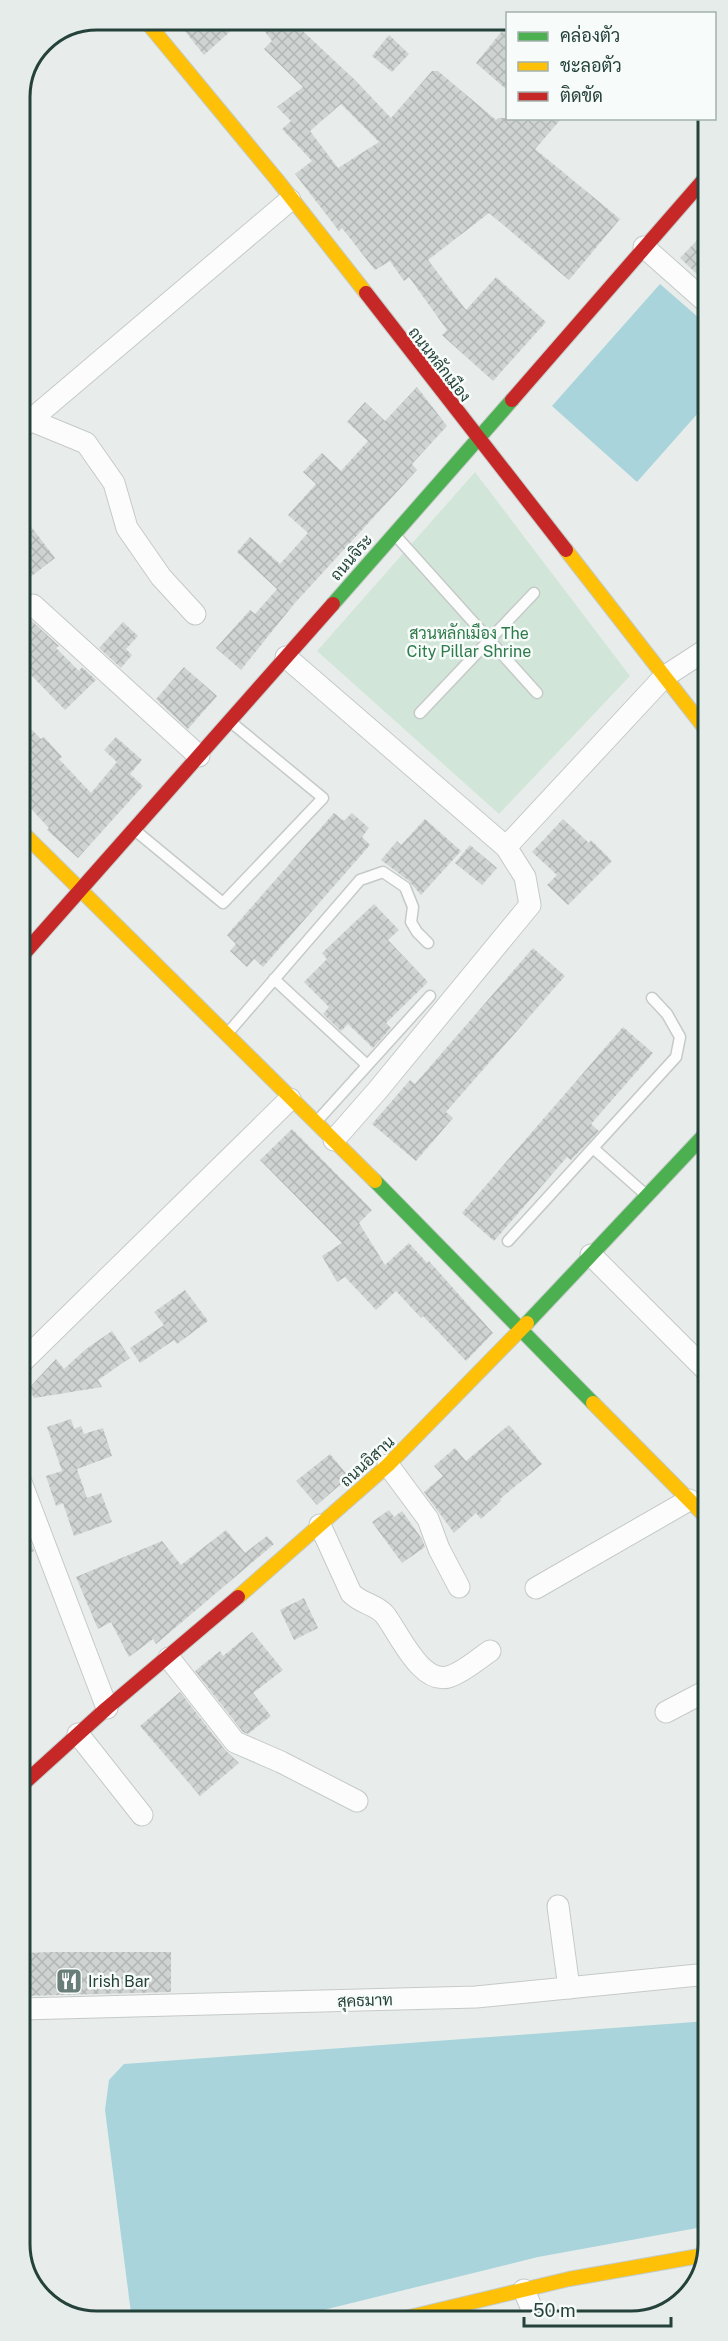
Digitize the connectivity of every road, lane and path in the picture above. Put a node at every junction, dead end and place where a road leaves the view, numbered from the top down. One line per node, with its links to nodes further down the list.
1 (153, 30): 3 (street, ถนนหลักเมือง)
2 (698, 186): 4 (street, ถนนจิระ)
3 (291, 200): 6 (street); 8 (street, ถนนหลักเมือง)
4 (644, 247): 5 (street); 8 (street, ถนนจิระ)
5 (698, 295)
6 (30, 421)
7 (30, 426): 12 (street)
8 (477, 439): 9 (street, ถนนจิระ); 16 (street, ถนนหลักเมือง)
9 (394, 533): 13 (lane); 15 (street, ถนนจิระ)
10 (534, 593): 13 (lane)
11 (33, 605): 21 (street)
12 (195, 615)
13 (489, 639): 17 (lane); 18 (lane)
14 (698, 655): 16 (street)
15 (286, 657): 20 (street, ถนนจิระ); 24 (street)
16 (664, 677): 19 (street, ถนนหลักเมือง); 24 (street)
17 (537, 693)
18 (420, 713)
19 (698, 720)
20 (231, 721): 21 (street, ถนนจิระ); 22 (lane)
21 (199, 756): 22 (street, ถนนจิระ)
22 (134, 830): 25 (street, ถนนจิระ)
23 (30, 840): 25 (street)
24 (506, 847): 35 (street)
25 (80, 890): 27 (street, ถนนจิระ); 31 (street)
26 (428, 943): 28 (lane)
27 (30, 947)
28 (274, 979): 31 (lane); 32 (lane)
29 (430, 996): 32 (lane)
30 (652, 998): 37 (lane)
31 (226, 1034): 33 (street)
32 (368, 1065): 34 (lane)
33 (290, 1099): 34 (street); 42 (street)
34 (315, 1123): 35 (street)
35 (334, 1140): 41 (street)
36 (698, 1142): 38 (street, ถนนอิสาน)
37 (593, 1148): 38 (lane); 39 (lane)
38 (647, 1196): 40 (street, ถนนอิสาน)
39 (508, 1241)
40 (591, 1255): 41 (street, ถนนอิสาน); 43 (street)
41 (520, 1329): 44 (street, ถนนอิสาน); 45 (street)
42 (30, 1354)
43 (698, 1362)
44 (388, 1465): 48 (street, ถนนอิสาน); 49 (street)
45 (689, 1500): 47 (street); 50 (street)
46 (30, 1506): 54 (street)
47 (698, 1509)
48 (320, 1525): 51 (street); 52 (street, ถนนอิสาน)
49 (459, 1587)
50 (536, 1588)
51 (490, 1651)
52 (169, 1658): 54 (street, ถนนอิสาน); 58 (street)
53 (698, 1695): 55 (street)
54 (107, 1708): 56 (street, ถนนอิสาน)
55 (666, 1712)
56 (78, 1734): 57 (street, ถนนอิสาน); 59 (street)
57 (30, 1777)
58 (357, 1802)
59 (142, 1815)
60 (558, 1906): 62 (street)
61 (698, 1975): 62 (street, สุคธมาท)
62 (568, 1988): 63 (street, สุคธมาท)
63 (30, 2009)
64 (697, 2256): 65 (street)
65 (524, 2290): 66 (street); 67 (street)
66 (435, 2311)
67 (533, 2311)

